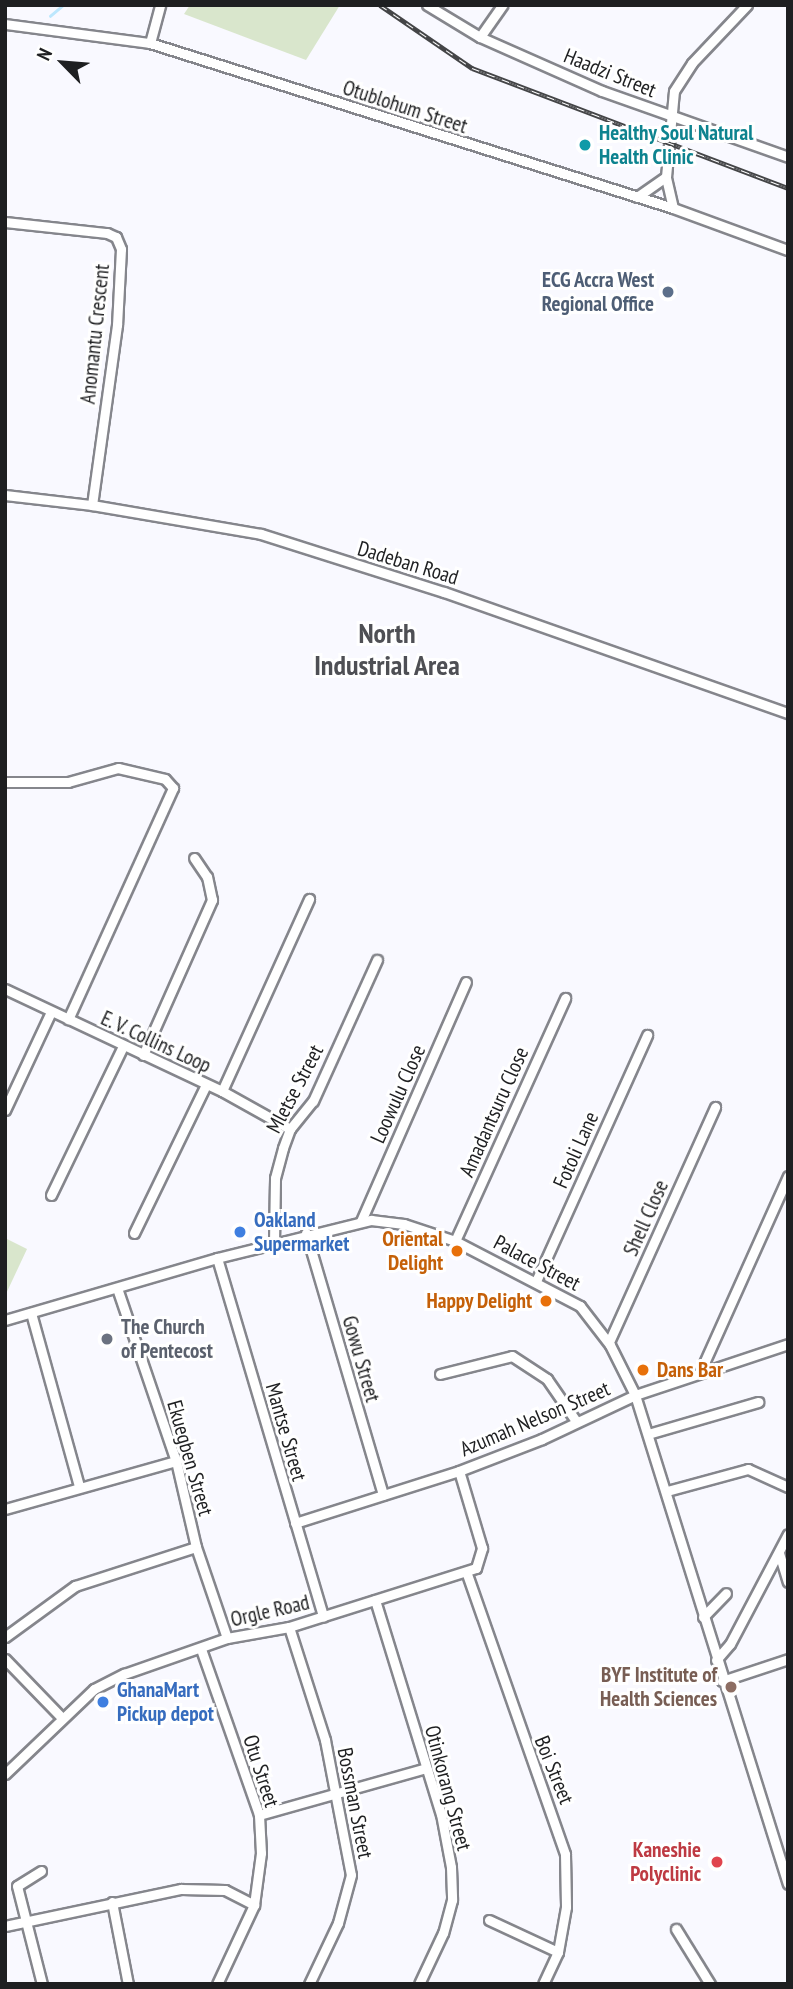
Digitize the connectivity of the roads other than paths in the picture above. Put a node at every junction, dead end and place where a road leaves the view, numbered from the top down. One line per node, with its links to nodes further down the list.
1 (160, 5): 7 (street)
2 (427, 5): 6 (street, Haadzi Street)
3 (502, 5): 6 (street)
4 (747, 5): 8 (street)
5 (5, 24): 7 (street, Otublohum Street)
6 (480, 37): 8 (street, Haadzi Street)
7 (150, 43): 11 (street, Otublohum Street)
8 (670, 115): 9 (street, Haadzi Street); 10 (street)
9 (788, 157)
10 (666, 177): 11 (street); 12 (street)
11 (637, 197): 12 (street, Otublohum Street)
12 (673, 208): 14 (street, Otublohum Street)
13 (5, 222): 16 (street, Anomantu Crescent)
14 (788, 250)
15 (5, 495): 16 (street, Dadeban Road)
16 (92, 505): 17 (street, Dadeban Road)
17 (788, 713)
18 (5, 782): 26 (street)
19 (194, 858): 29 (street)
20 (309, 900): 31 (street)
21 (377, 960): 34 (street, Mletse Street)
22 (466, 982): 37 (street, Loowulu Close)
23 (5, 989): 25 (street, E. V. Collins Loop)
24 (565, 998): 40 (street, Amadantsuru Close)
25 (51, 1012): 26 (street, E. V. Collins Loop); 33 (street)
26 (68, 1019): 28 (street, E. V. Collins Loop)
27 (647, 1035): 43 (street, Fotoli Lane)
28 (123, 1046): 29 (street, E. V. Collins Loop); 36 (street)
29 (143, 1055): 30 (street, E. V. Collins Loop)
30 (206, 1085): 31 (street, E. V. Collins Loop); 38 (street)
31 (222, 1091): 34 (street, E. V. Collins Loop)
32 (715, 1107): 47 (street, Shell Close)
33 (5, 1111)
34 (290, 1129): 41 (street, Mletse Street)
35 (788, 1176): 49 (street)
36 (51, 1195)
37 (361, 1221): 39 (street, Palace Street); 40 (street, Palace Street)
38 (134, 1233)
39 (306, 1233): 41 (street, Palace Street); 60 (street, Gowu Street)
40 (455, 1241): 43 (street, Palace Street)
41 (274, 1243): 42 (street, Palace Street)
42 (217, 1258): 44 (street, Palace Street); 62 (street, Mantse Street)
43 (537, 1279): 47 (street, Palace Street)
44 (117, 1288): 45 (street, Palace Street); 55 (street, Ekuegben Street)
45 (31, 1313): 46 (street, Palace Street); 57 (street)
46 (5, 1320)
47 (609, 1342): 51 (street, Palace Street)
48 (788, 1343): 49 (street, Azumah Nelson Street)
49 (700, 1372): 51 (street, Azumah Nelson Street)
50 (440, 1374): 53 (street)
51 (635, 1395): 53 (street, Azumah Nelson Street); 54 (street, Palace Street)
52 (758, 1402): 54 (street)
53 (576, 1421): 56 (street, Azumah Nelson Street)
54 (648, 1434): 59 (street, Palace Street)
55 (176, 1461): 57 (street); 64 (street, Ekuegben Street)
56 (459, 1471): 60 (street, Azumah Nelson Street); 66 (street)
57 (79, 1486): 61 (street)
58 (788, 1487): 59 (street)
59 (667, 1491): 71 (street, Palace Street)
60 (383, 1495): 62 (street, Azumah Nelson Street)
61 (5, 1509)
62 (295, 1523): 70 (street, Mantse Street)
63 (788, 1534): 65 (street)
64 (196, 1547): 73 (street); 74 (street, Ekuegben Street)
65 (779, 1553): 67 (street); 77 (street)
66 (467, 1574): 69 (street, Orgle Road); 93 (street, Boi Street)
67 (788, 1582)
68 (726, 1593): 71 (street)
69 (375, 1600): 70 (street, Orgle Road); 81 (street, Otinkorang Street)
70 (323, 1617): 72 (street, Orgle Road)
71 (703, 1618): 77 (street, Palace Street)
72 (289, 1627): 74 (street, Orgle Road); 83 (street, Bossman Street)
73 (5, 1637)
74 (227, 1638): 75 (street, Orgle Road)
75 (201, 1649): 80 (street, Orgle Road); 84 (street, Otu Street)
76 (5, 1659): 80 (street)
77 (716, 1660): 79 (street, Palace Street)
78 (787, 1663): 79 (street)
79 (722, 1681): 86 (street, Palace Street)
80 (62, 1718): 82 (street, Orgle Road)
81 (426, 1768): 83 (street); 98 (street, Otinkorang Street)
82 (5, 1774)
83 (335, 1792): 84 (street); 97 (street, Bossman Street)
84 (258, 1815): 88 (street, Otu Street)
85 (41, 1871): 89 (street)
86 (788, 1884)
87 (112, 1902): 88 (street); 89 (street); 95 (street)
88 (254, 1905): 96 (street, Otu Street)
89 (27, 1920): 91 (street); 94 (street)
90 (489, 1920): 93 (street)
91 (5, 1926)
92 (676, 1929): 100 (street)
93 (558, 1952): 99 (street, Boi Street)
94 (42, 1984)
95 (128, 1984)
96 (217, 1984)
97 (309, 1984)
98 (419, 1984)
99 (543, 1984)
100 (710, 1984)

